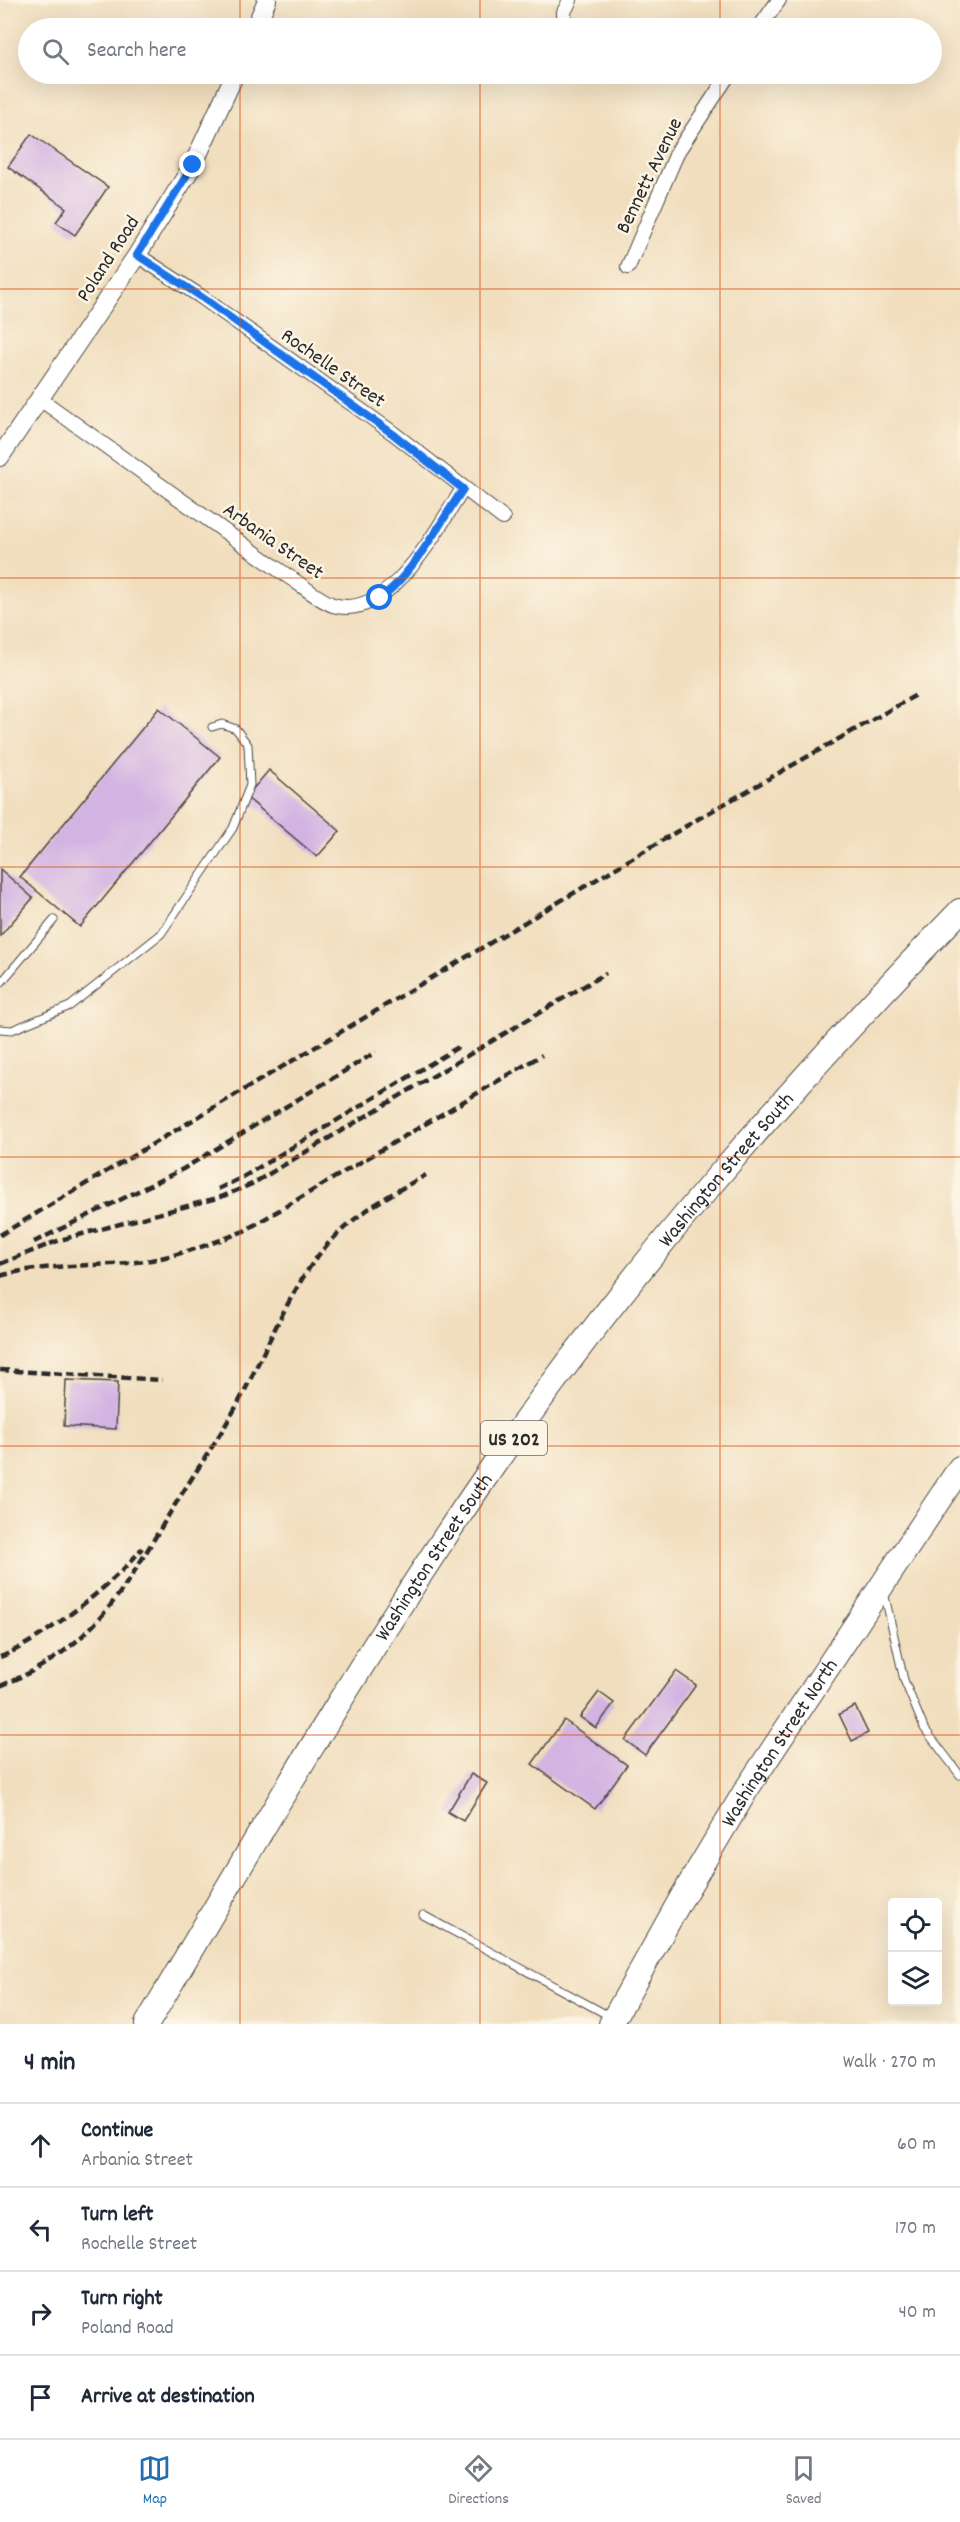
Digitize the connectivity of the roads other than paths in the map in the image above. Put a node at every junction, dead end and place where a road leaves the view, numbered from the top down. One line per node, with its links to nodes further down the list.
1 (267, 0): 4 (street)
2 (570, 0): 5 (street)
3 (778, 0): 6 (street)
4 (259, 18)
5 (564, 18)
6 (766, 18)
7 (230, 84): 9 (street, Poland Road)
8 (722, 84): 10 (street, Bennett Avenue)
9 (137, 255): 11 (street, Poland Road); 13 (street, Rochelle Street)
10 (628, 267)
11 (40, 399): 12 (street, Poland Road); 13 (street, Arbania Street)
12 (0, 457)
13 (463, 489): 14 (street, Rochelle Street)
14 (503, 518)
15 (212, 727): 19 (lane)
16 (960, 911): 25 (highway, Washington Street South / US 202)
17 (54, 920): 18 (lane)
18 (0, 984)
19 (0, 1029)
20 (960, 1468): 21 (highway, Washington Street North)
21 (882, 1582): 22 (lane); 24 (highway, Washington Street North)
22 (960, 1775)
23 (423, 1915): 24 (lane)
24 (613, 2021)
25 (147, 2024)

